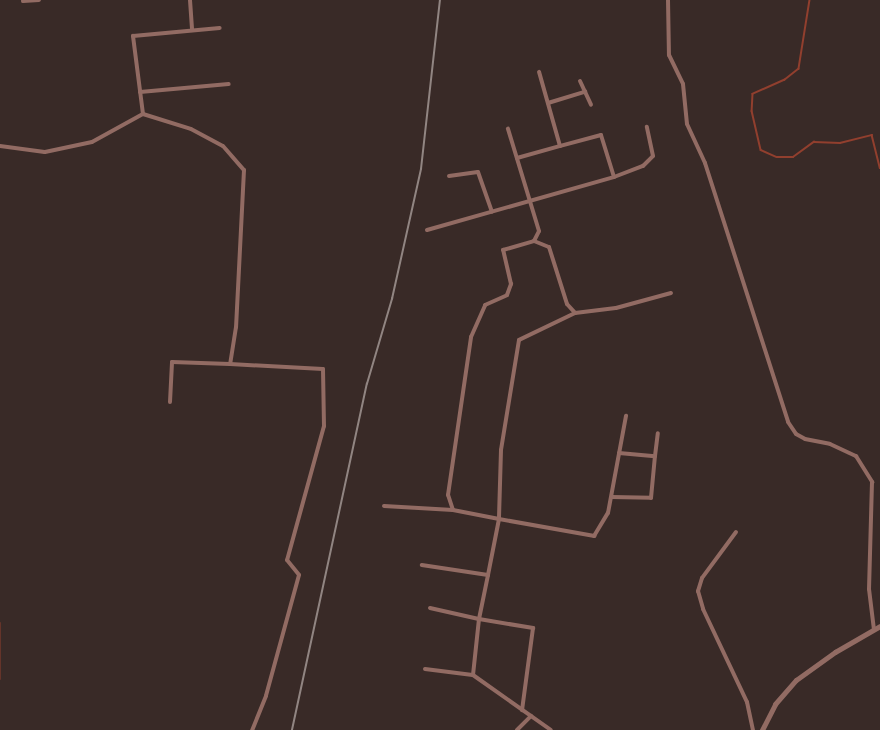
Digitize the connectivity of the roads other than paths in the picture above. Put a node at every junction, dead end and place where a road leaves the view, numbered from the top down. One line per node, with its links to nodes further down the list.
1 (39, 0): 4 (street)
2 (190, 0): 6 (street)
3 (668, 0): 44 (street)
4 (23, 1)
5 (220, 28): 6 (street)
6 (192, 30): 10 (street)
7 (539, 72): 12 (street)
8 (580, 81): 11 (street)
9 (229, 84): 10 (street)
10 (140, 92): 14 (street)
11 (585, 92): 12 (street); 13 (street)
12 (548, 103): 18 (street)
13 (591, 105)
14 (143, 114): 17 (street); 28 (street)
15 (647, 127): 21 (street)
16 (508, 129): 19 (street)
17 (0, 146)
18 (560, 146): 19 (street); 21 (street)
19 (517, 158): 22 (street)
20 (449, 176): 23 (street)
21 (614, 177): 22 (street)
22 (530, 201): 23 (street); 25 (street)
23 (492, 212): 24 (street)
24 (427, 230)
25 (534, 241): 27 (street); 36 (street)
26 (671, 293): 27 (street)
27 (575, 313): 37 (street)
28 (230, 364): 29 (street); 49 (street)
29 (170, 402)
30 (626, 416): 32 (street)
31 (658, 433): 33 (street)
32 (619, 453): 33 (street); 34 (street)
33 (656, 456): 34 (street)
34 (612, 497): 37 (street)
35 (384, 506): 36 (street)
36 (453, 510): 37 (street)
37 (499, 519): 40 (street)
38 (736, 532): 52 (street)
39 (422, 565): 40 (street)
40 (488, 575): 42 (street)
41 (430, 608): 42 (street)
42 (479, 619): 46 (street); 47 (street)
43 (880, 626): 44 (street)
44 (874, 630): 53 (street)
45 (425, 669): 46 (street)
46 (473, 675): 47 (street)
47 (522, 710): 48 (street)
48 (531, 716): 50 (street); 51 (street)
49 (252, 730)
50 (517, 730)
51 (551, 730)
52 (753, 730)
53 (762, 730)

